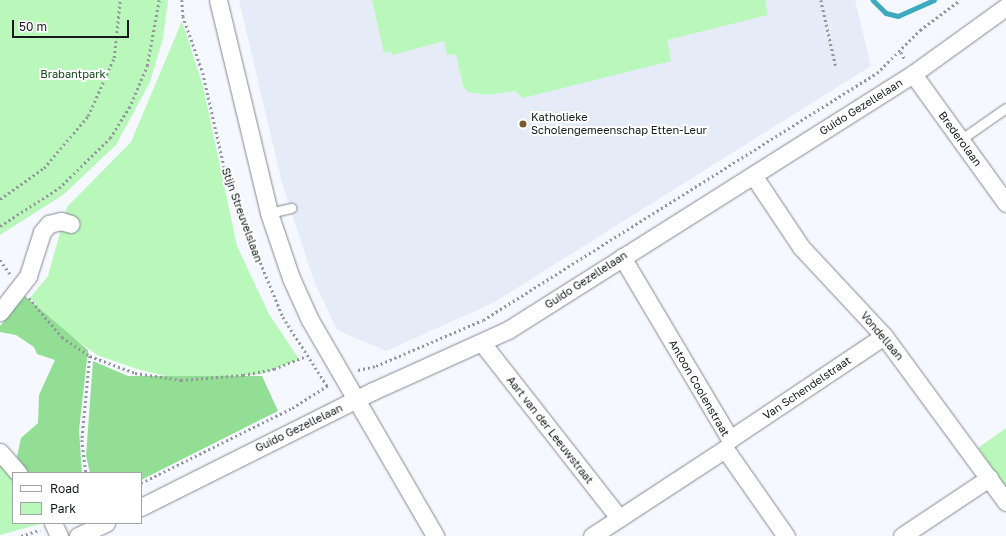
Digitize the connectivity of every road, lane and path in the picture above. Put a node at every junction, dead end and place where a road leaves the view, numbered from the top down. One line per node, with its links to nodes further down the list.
1 (120, 0): 15 (path)
2 (159, 0): 20 (path)
3 (182, 0): 27 (path, Stijn Streuvelslaan)
4 (218, 0): 18 (street)
5 (821, 0): 10 (path)
6 (953, 0): 8 (path)
7 (960, 0): 8 (path, Guido Gezellelaan)
8 (953, 5): 28 (path, Guido Gezellelaan)
9 (1006, 7): 11 (street, Guido Gezellelaan)
10 (836, 67)
11 (913, 74): 13 (street, Brederolaan); 14 (street, Guido Gezellelaan)
12 (1006, 108): 13 (lane)
13 (960, 140): 16 (street, Brederolaan)
14 (753, 175): 21 (street, Guido Gezellelaan); 24 (street, Vondellaan)
15 (0, 199)
16 (1006, 203)
17 (291, 208): 18 (lane)
18 (269, 213): 31 (street)
19 (71, 224): 22 (street)
20 (0, 226)
21 (622, 257): 25 (street, Guido Gezellelaan); 32 (street, Antoon Coolenstraat)
22 (21, 287): 23 (street); 26 (path)
23 (0, 312)
24 (884, 336): 32 (street, Van Schendelstraat); 36 (street, Vondellaan)
25 (482, 343): 31 (street, Guido Gezellelaan); 40 (street, Aart van der Leeuwstraat)
26 (90, 356): 27 (path); 35 (path)
27 (306, 356): 29 (path, Stijn Streuvelslaan)
28 (357, 370)
29 (327, 386): 30 (path, Stijn Streuvelslaan); 37 (path, Guido Gezellelaan)
30 (332, 390)
31 (356, 400): 39 (street, Guido Gezellelaan); 43 (street)
32 (728, 444): 40 (street, Van Schendelstraat); 47 (street, Antoon Coolenstraat)
33 (0, 452): 34 (street)
34 (17, 472)
35 (86, 472)
36 (989, 478): 38 (street, Vondellaan); 48 (street)
37 (142, 483)
38 (1006, 502)
39 (142, 507)
40 (619, 518): 46 (street, Van Schendelstraat)
41 (53, 524): 44 (street)
42 (104, 524): 45 (street)
43 (431, 535)
44 (59, 536)
45 (78, 536)
46 (592, 536)
47 (786, 536)
48 (902, 536)

